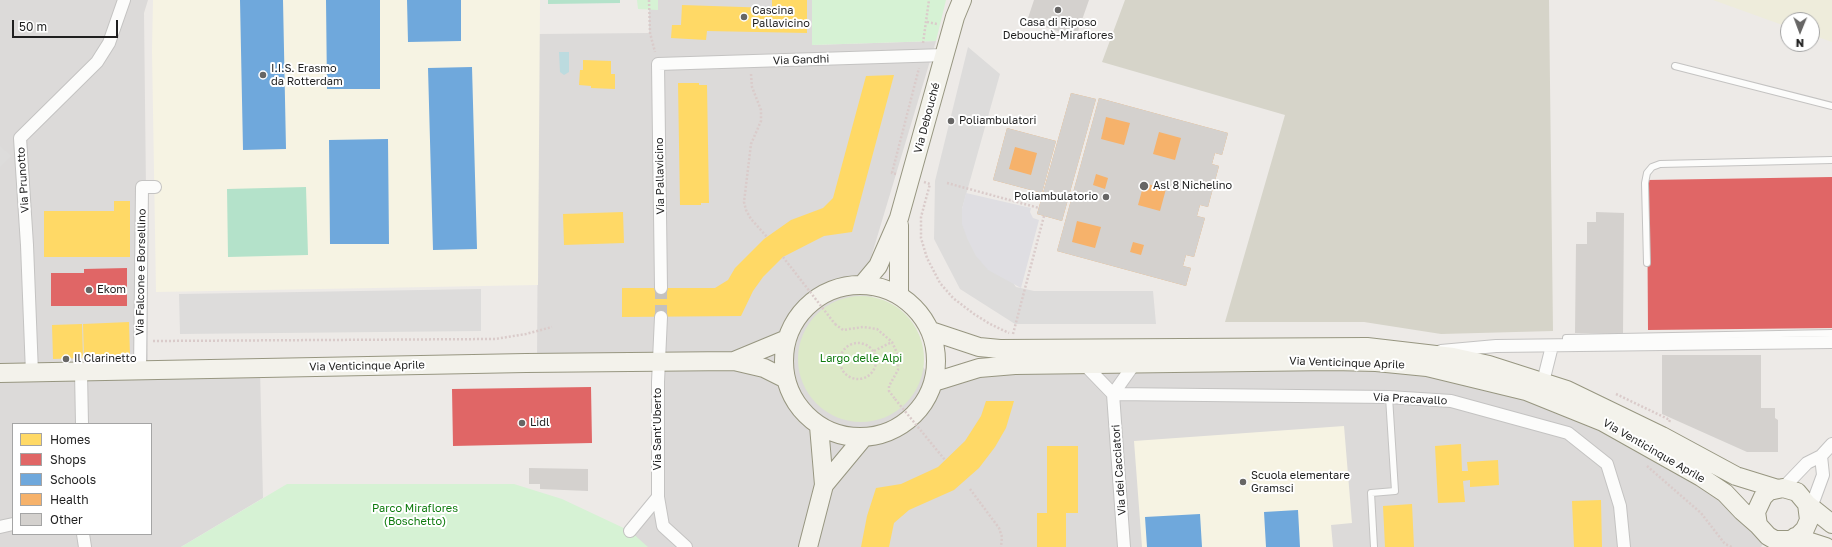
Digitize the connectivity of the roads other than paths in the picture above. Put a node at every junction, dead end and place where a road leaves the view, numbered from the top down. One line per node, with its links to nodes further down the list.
1 (124, 0): 30 (street, Via Prunotto)
2 (962, 0): 3 (main road, Via Debouché)
3 (956, 9): 4 (main road, Via Debouché)
4 (944, 55): 5 (street, Via Gandhi); 10 (main road, Via Debouché)
5 (658, 64): 13 (street, Via Pallavicino)
6 (1675, 66): 7 (lane)
7 (1832, 106)
8 (1832, 160): 11 (lane)
9 (155, 187): 27 (street, Via Falcone e Borsellino)
10 (899, 218): 12 (main road, Via Debouché); 14 (main road, Via Debouché)
11 (1647, 263)
12 (863, 284): 14 (main road); 18 (main road)
13 (661, 288)
14 (899, 294): 16 (main road)
15 (661, 317): 24 (street)
16 (932, 331): 22 (main road, Via Venticinque Aprile); 32 (main road)
17 (1832, 333): 21 (lane)
18 (787, 339): 23 (main road, Via Venticinque Aprile); 31 (main road)
19 (1832, 342): 21 (street, Via Venticinque Aprile)
20 (1552, 346): 21 (street, Via Venticinque Aprile); 22 (street, Via Venticinque Aprile); 33 (street)
21 (1566, 346)
22 (1426, 353): 33 (main road, Via Venticinque Aprile)
23 (734, 361): 24 (main road, Via Venticinque Aprile); 31 (main road, Via Venticinque Aprile)
24 (660, 362): 27 (main road, Via Venticinque Aprile); 44 (street, Via Sant'Uberto)
25 (1135, 363): 26 (main road, Via Venticinque Aprile); 34 (street); 38 (main road, Via Venticinque Aprile)
26 (1084, 364): 32 (main road, Via Venticinque Aprile); 34 (street)
27 (140, 371): 28 (main road, Via Venticinque Aprile)
28 (80, 372): 30 (main road, Via Venticinque Aprile); 36 (street)
29 (0, 373): 30 (main road, Via Venticinque Aprile)
30 (32, 373)
31 (786, 379): 37 (main road)
32 (934, 382): 39 (main road)
33 (1543, 382): 38 (main road, Via Venticinque Aprile)
34 (1114, 394): 35 (street, Via Pracavallo); 56 (street, Via dei Cacciatori)
35 (1389, 397): 57 (lane); 58 (street, Via Pracavallo)
36 (82, 423)
37 (819, 426): 39 (main road); 42 (main road)
38 (1662, 435): 43 (main road, Via Venticinque Aprile); 51 (main road, Via Venticinque Aprile)
39 (863, 438): 42 (main road)
40 (1832, 444): 41 (street)
41 (1821, 456): 43 (street); 45 (street)
42 (824, 484): 55 (main road)
43 (1780, 488): 45 (main road); 51 (main road)
44 (658, 497): 49 (street); 54 (street, Via Sant'Uberto)
45 (1809, 508): 47 (main road); 52 (main road)
46 (12, 524): 48 (street)
47 (1832, 524)
48 (0, 527)
49 (630, 531)
50 (83, 535): 53 (street)
51 (1761, 536): 52 (main road)
52 (1795, 538): 59 (main road)
53 (85, 547)
54 (686, 547)
55 (808, 547)
56 (1124, 547)
57 (1374, 547)
58 (1624, 547)
59 (1826, 547)

